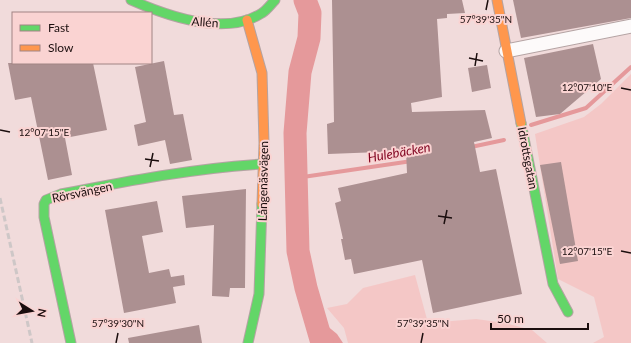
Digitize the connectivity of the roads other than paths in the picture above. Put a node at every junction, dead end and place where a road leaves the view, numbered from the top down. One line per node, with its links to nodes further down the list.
1 (131, 0): 4 (street, Allén)
2 (275, 0): 4 (street, Allén)
3 (496, 0): 6 (street, Idrottsgatan)
4 (247, 20): 7 (street, Långenäsvägen)
5 (631, 26): 6 (street)
6 (506, 51): 8 (street, Idrottsgatan)
7 (263, 164): 9 (street, Rörsvängen); 10 (street, Långenäsvägen)
8 (568, 312)
9 (71, 343)
10 (248, 343)

